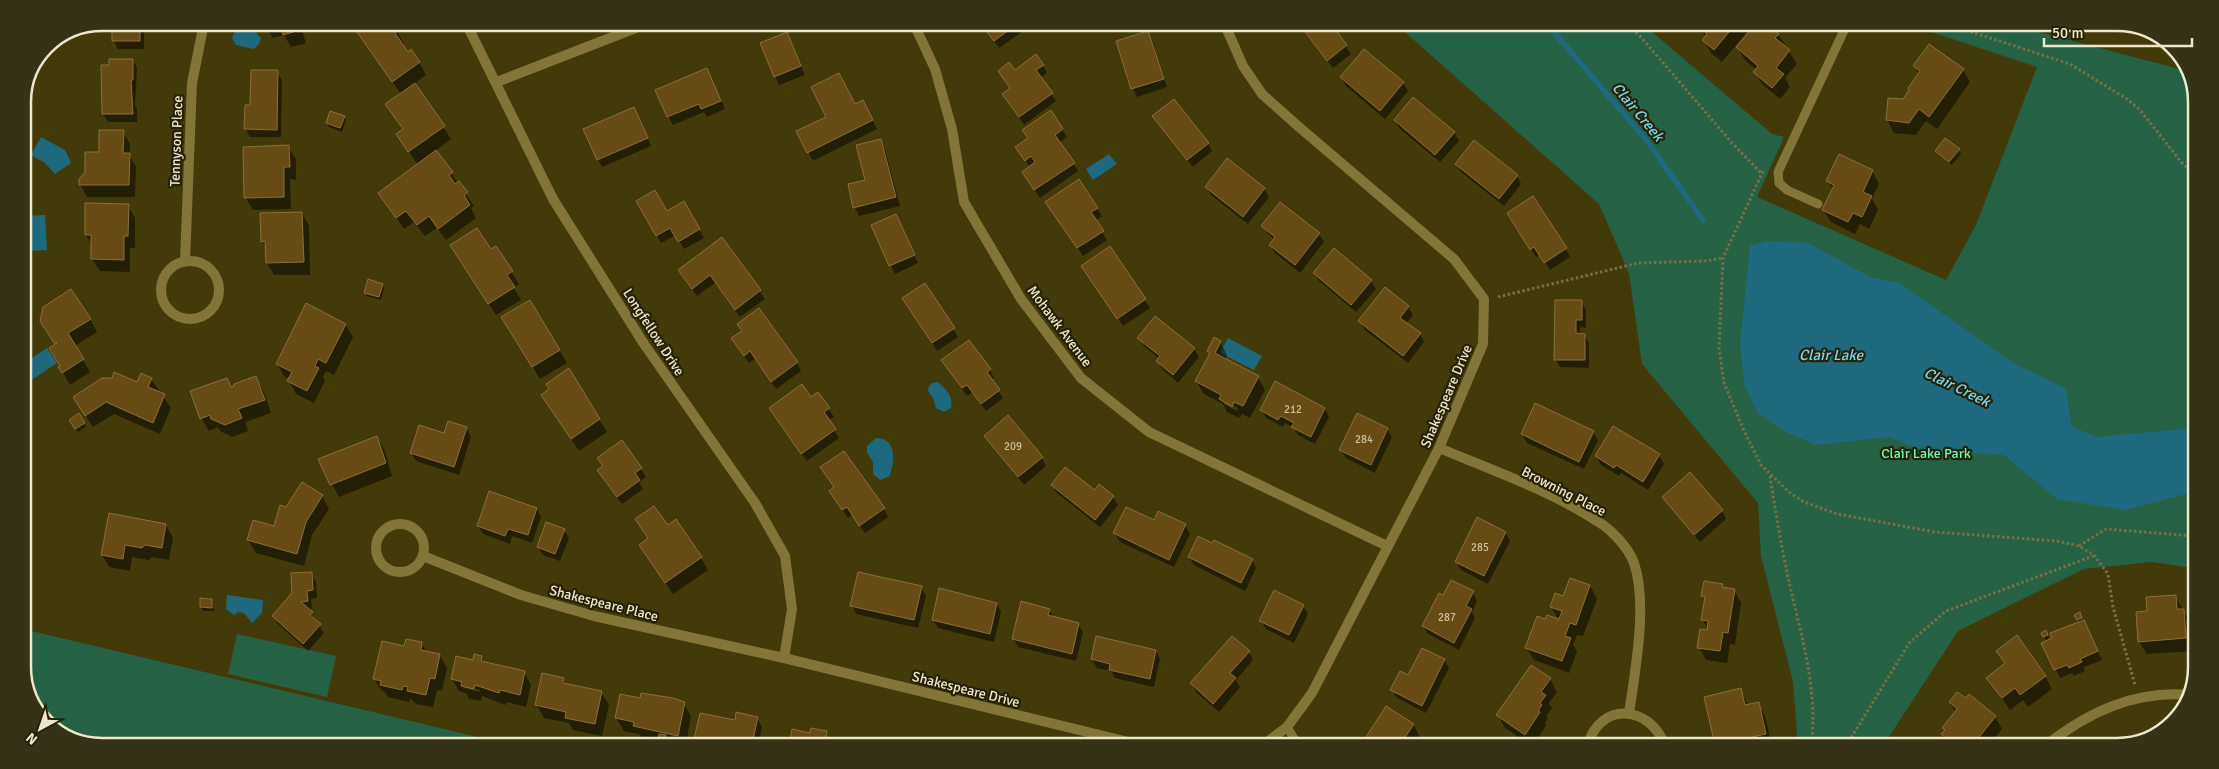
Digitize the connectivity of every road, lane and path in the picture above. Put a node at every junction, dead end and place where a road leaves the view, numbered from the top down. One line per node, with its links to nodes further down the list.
1 (202, 31): 13 (street, Tennyson Place)
2 (470, 31): 9 (street, Longfellow Drive)
3 (628, 31): 9 (street)
4 (917, 31): 18 (street, Mohawk Avenue)
5 (1228, 31): 14 (street)
6 (1633, 31): 11 (path)
7 (1844, 31): 12 (lane)
8 (1967, 31): 10 (path)
9 (497, 82): 22 (street, Longfellow Drive)
10 (2188, 169)
11 (1762, 174)
12 (1818, 204)
13 (185, 261): 13 (street)
14 (1484, 300): 15 (street, Shakespeare Drive); 16 (path)
15 (1439, 448): 18 (street, Shakespeare Drive); 25 (street, Browning Place)
16 (1770, 475): 19 (path); 32 (path)
17 (2188, 536): 19 (path)
18 (1387, 546): 26 (street, Shakespeare Drive)
19 (2079, 546): 21 (path)
20 (423, 556): 20 (street); 22 (street, Shakespeare Place)
21 (2094, 556): 24 (path); 33 (path)
22 (784, 658): 27 (street, Shakespeare Drive)
23 (2182, 694): 24 (street)
24 (2139, 697): 34 (street)
25 (1629, 714): 30 (street); 31 (street)
26 (1288, 727): 28 (street, Shakespeare Drive); 29 (lane)
27 (1116, 738)
28 (1273, 738)
29 (1294, 738)
30 (1590, 738)
31 (1661, 738)
32 (1813, 738)
33 (1851, 738)
34 (2055, 738)

